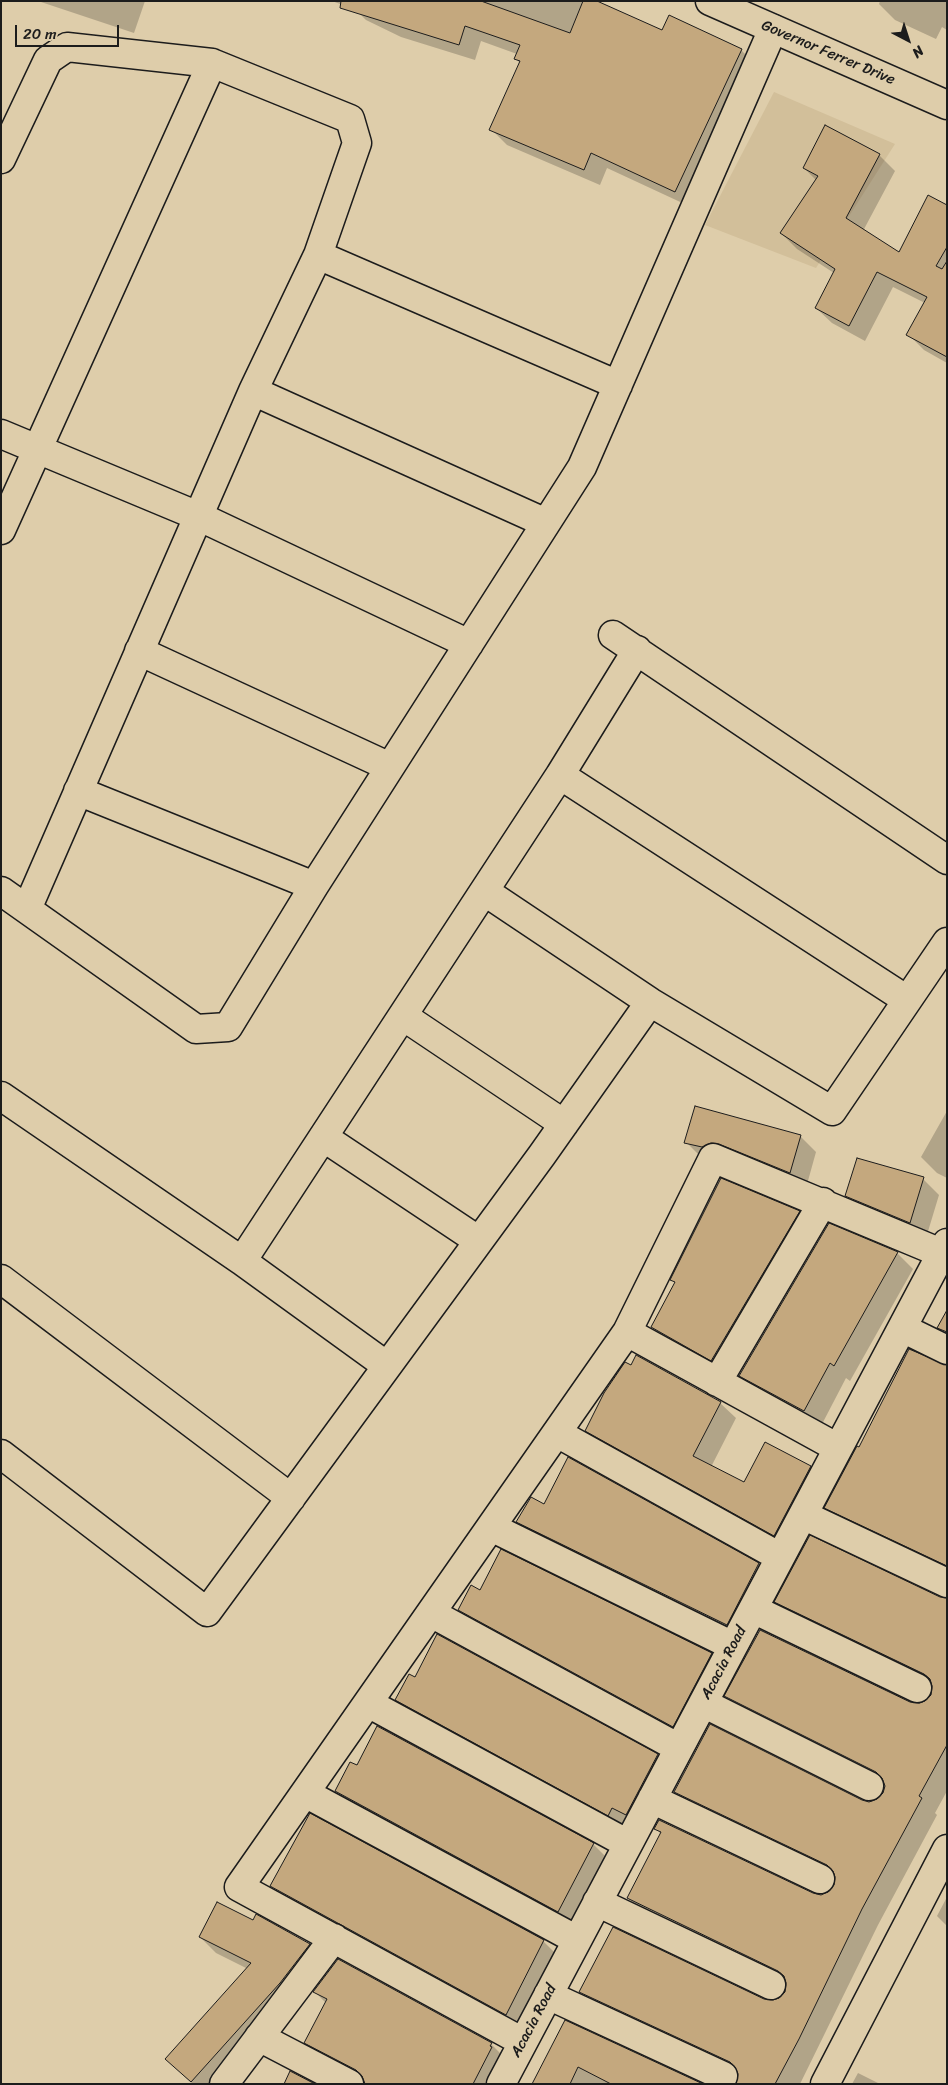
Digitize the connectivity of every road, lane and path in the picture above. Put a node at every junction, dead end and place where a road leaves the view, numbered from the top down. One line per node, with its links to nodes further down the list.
1 (710, 1): 2 (street, Governor Ferrer Drive)
2 (773, 29): 4 (street, Governor Ferrer Drive); 7 (street)
3 (212, 63): 5 (street); 6 (street); 10 (street)
4 (947, 105)
5 (1, 159)
6 (318, 255): 7 (street); 8 (street)
7 (618, 385): 12 (street)
8 (253, 391): 11 (street); 12 (street)
9 (1, 434): 10 (street)
10 (38, 450): 11 (street); 13 (street)
11 (198, 516): 15 (street); 17 (street)
12 (546, 523): 15 (street)
13 (1, 530)
14 (613, 634): 16 (street)
15 (469, 644): 18 (street)
16 (637, 650): 19 (street); 21 (street)
17 (139, 651): 18 (street); 20 (street)
18 (390, 767): 22 (street)
19 (560, 775): 24 (street); 27 (street)
20 (78, 791): 22 (street); 25 (street)
21 (947, 860)
22 (314, 886): 25 (street)
23 (1, 891): 25 (street)
24 (484, 891): 28 (street); 29 (street)
25 (27, 909)
26 (947, 942): 27 (street)
27 (907, 1000): 28 (street)
28 (650, 1002): 31 (street)
29 (403, 1016): 31 (street); 32 (street)
30 (1, 1096): 36 (street)
31 (564, 1124): 34 (street)
32 (323, 1137): 34 (street); 36 (street)
33 (823, 1202): 35 (street); 39 (street); 42 (street)
34 (479, 1241): 41 (street)
35 (944, 1248): 38 (street, Acacia Road)
36 (242, 1261): 41 (street)
37 (1, 1279): 46 (street)
38 (902, 1328): 40 (street); 44 (street, Acacia Road)
39 (627, 1332): 42 (street); 43 (street)
40 (947, 1350)
41 (387, 1366): 46 (street)
42 (717, 1382): 44 (street)
43 (557, 1433): 48 (street); 49 (street)
44 (838, 1448): 47 (street, Acacia Road)
45 (1, 1454): 46 (street)
46 (291, 1498)
47 (803, 1515): 49 (street, Acacia Road); 50 (street)
48 (491, 1527): 52 (street); 53 (street)
49 (780, 1557): 51 (street, Acacia Road)
50 (947, 1582)
51 (753, 1609): 53 (street, Acacia Road); 54 (street)
52 (431, 1613): 55 (street); 57 (street)
53 (733, 1646): 56 (street, Acacia Road)
54 (917, 1688)
55 (368, 1703): 59 (street); 61 (street)
56 (703, 1703): 57 (street, Acacia Road); 58 (street)
57 (679, 1748): 60 (street, Acacia Road)
58 (869, 1786)
59 (305, 1793): 65 (street); 66 (street)
60 (652, 1798): 61 (street, Acacia Road); 63 (street)
61 (628, 1844): 64 (street, Acacia Road)
62 (947, 1848): 75 (street)
63 (820, 1879)
64 (597, 1902): 66 (street, Acacia Road); 67 (street)
65 (334, 1938): 69 (street); 70 (street)
66 (577, 1940): 68 (street, Acacia Road)
67 (771, 1985)
68 (548, 1994): 70 (street, Acacia Road); 71 (street)
69 (259, 2037): 72 (street); 73 (street)
70 (523, 2042): 74 (street, Acacia Road)
71 (723, 2076)
72 (224, 2084)
73 (349, 2084)
74 (501, 2084)
75 (826, 2084)

